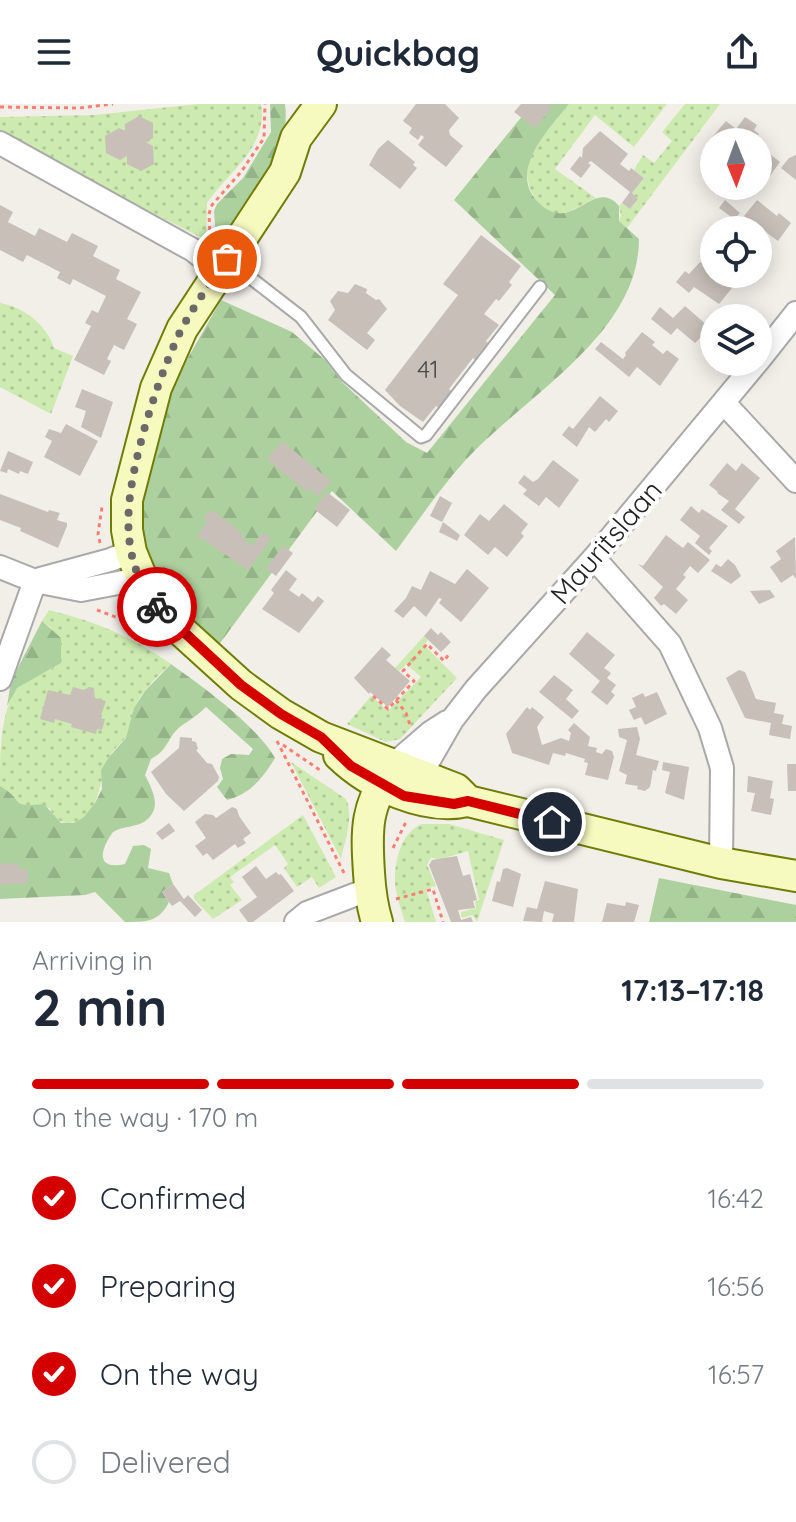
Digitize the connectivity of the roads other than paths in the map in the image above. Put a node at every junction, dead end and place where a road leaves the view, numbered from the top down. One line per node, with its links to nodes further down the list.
1 (293, 104): 3 (street)
2 (321, 104): 3 (street)
3 (296, 138): 5 (street)
4 (0, 143): 5 (street)
5 (219, 263): 6 (lane); 13 (street)
6 (540, 287)
7 (796, 313): 8 (street, Mauritslaan)
8 (772, 343)
9 (746, 376): 10 (street, Mauritslaan)
10 (724, 403): 11 (street); 12 (street, Mauritslaan)
11 (796, 481)
12 (594, 558): 17 (street, Mauritslaan); 18 (street)
13 (135, 565): 15 (street); 17 (street)
14 (0, 567): 15 (street)
15 (35, 581): 16 (street)
16 (0, 679)
17 (400, 779): 18 (street); 20 (street)
18 (721, 863): 19 (street)
19 (796, 876)
20 (370, 890): 21 (street)
21 (296, 922)

